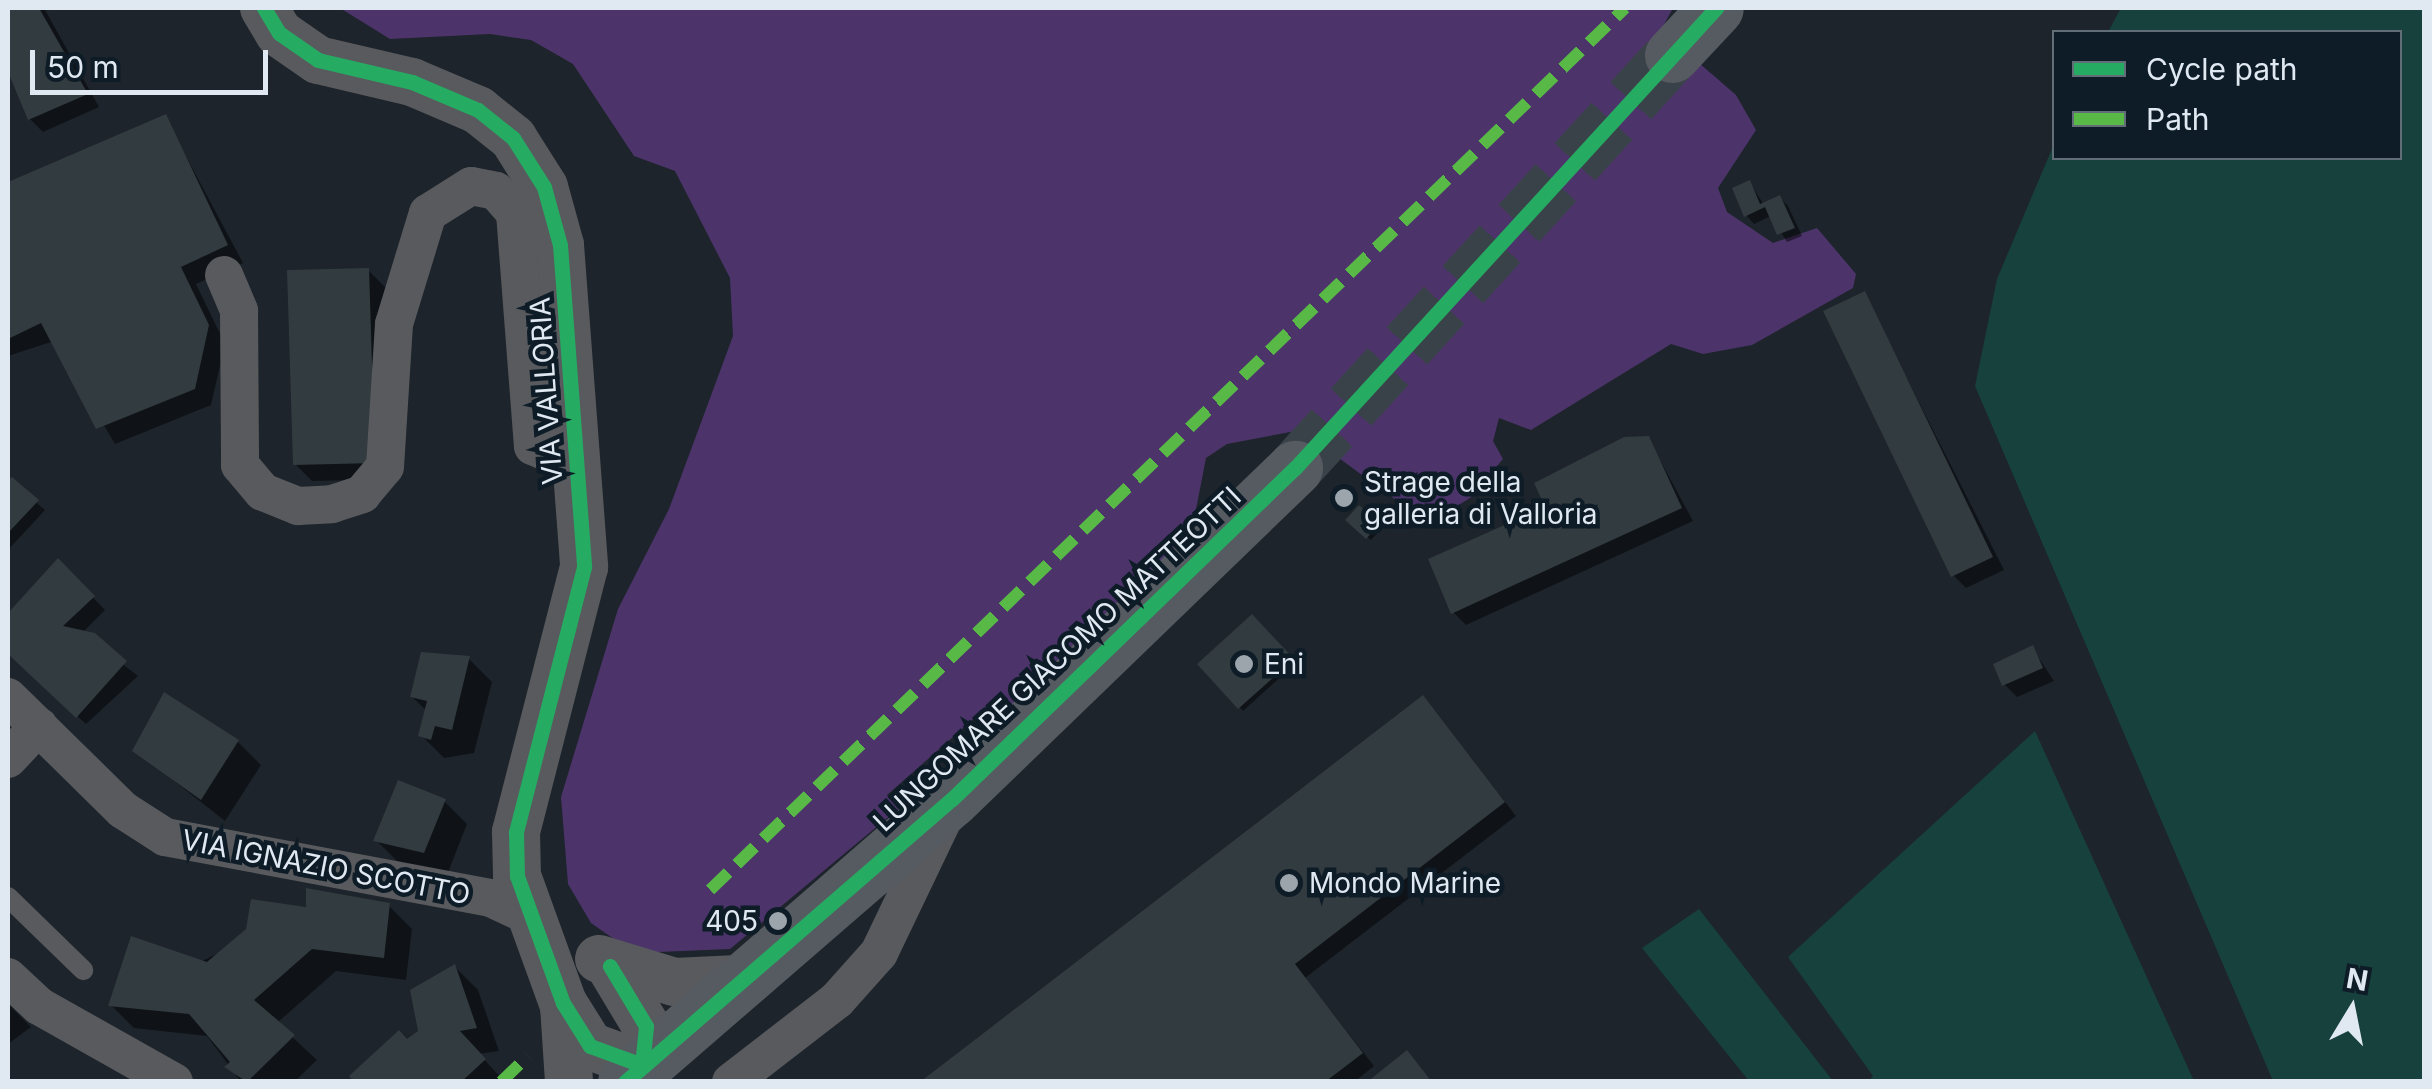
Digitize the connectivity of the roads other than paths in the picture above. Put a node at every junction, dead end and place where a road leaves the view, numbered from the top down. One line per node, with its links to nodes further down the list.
1 (264, 8): 5 (street, VIA VALLORIA)
2 (1716, 8): 3 (main road)
3 (1672, 55)
4 (224, 274): 5 (street)
5 (576, 466): 12 (street, VIA VALLORIA)
6 (1295, 468): 10 (main road, LUNGOMARE GIACOMO MATTEOTTI)
7 (8, 697): 8 (street, VIA IGNAZIO SCOTTO)
8 (39, 726): 9 (street); 12 (street, VIA IGNAZIO SCOTTO)
9 (8, 759)
10 (952, 799): 16 (main road, LUNGOMARE GIACOMO MATTEOTTI); 21 (street)
11 (8, 897): 14 (lane)
12 (535, 922): 13 (street); 17 (street, VIA VALLORIA)
13 (610, 966): 16 (street); 18 (street)
14 (83, 970)
15 (8, 977): 19 (street)
16 (738, 979): 18 (main road, LUNGOMARE GIACOMO MATTEOTTI)
17 (564, 1003): 18 (street); 20 (street)
18 (634, 1074)
19 (174, 1082)
20 (569, 1082)
21 (731, 1082)

